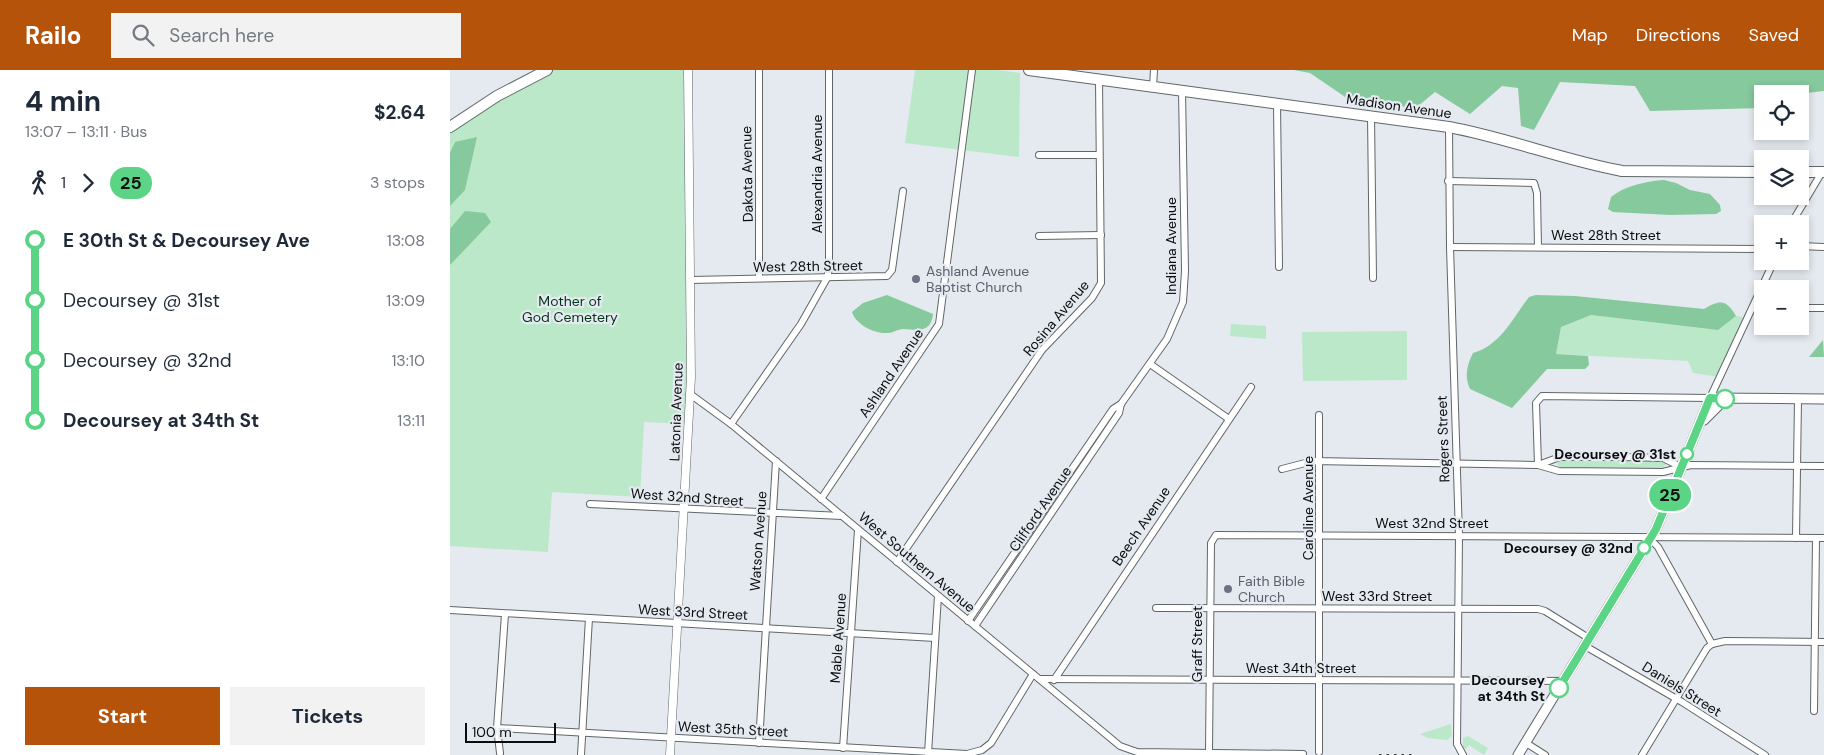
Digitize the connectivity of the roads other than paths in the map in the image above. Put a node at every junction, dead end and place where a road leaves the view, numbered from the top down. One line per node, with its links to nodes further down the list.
1 (544, 70): 13 (main road)
2 (688, 70): 35 (street, Latonia Avenue)
3 (759, 70): 32 (street, Dakota Avenue)
4 (829, 70): 33 (street, Alexandria Avenue)
5 (972, 70): 60 (street, Ashland Avenue)
6 (1029, 70): 8 (main road, Madison Avenue)
7 (1154, 70): 9 (street)
8 (1099, 80): 9 (main road, Madison Avenue); 16 (street, Rosina Avenue)
9 (1153, 87): 10 (main road, Madison Avenue)
10 (1182, 90): 11 (main road, Madison Avenue); 39 (street, Indiana Avenue)
11 (1278, 103): 12 (main road, Madison Avenue); 30 (street)
12 (1371, 116): 14 (main road, Madison Avenue); 34 (street)
13 (450, 127)
14 (1449, 128): 17 (main road, Madison Avenue); 20 (street, Rogers Street)
15 (1039, 155): 16 (street)
16 (1099, 155): 23 (street, Rosina Avenue)
17 (1754, 172)
18 (1809, 172): 19 (main road)
19 (1823, 172): 22 (street)
20 (1448, 181): 26 (street, Rogers Street); 27 (street)
21 (903, 191): 33 (street, West 28th Street)
22 (1797, 215)
23 (1101, 235): 24 (street); 73 (street, Rosina Avenue)
24 (1039, 236)
25 (1809, 246): 28 (street)
26 (1450, 247): 27 (street, West 28th Street); 54 (street, Rogers Street)
27 (1538, 247): 29 (street, West 28th Street)
28 (1824, 247)
29 (1754, 249)
30 (1279, 267)
31 (1770, 270): 36 (street)
32 (759, 278): 33 (street, West 28th Street); 35 (street, West 28th Street)
33 (827, 278): 51 (street)
34 (1374, 278)
35 (690, 280): 42 (street, Latonia Avenue)
36 (1753, 307): 43 (street)
37 (1809, 308): 38 (street)
38 (1824, 308)
39 (1150, 364): 40 (street, Indiana Avenue); 49 (street)
40 (1133, 387): 47 (street, Clifford Avenue)
41 (1251, 387): 49 (street, Beech Avenue)
42 (690, 394): 51 (street, West Southern Avenue); 62 (street, Latonia Avenue)
43 (1710, 398): 44 (main road); 50 (main road); 55 (street)
44 (1725, 399): 45 (main road); 50 (main road)
45 (1798, 399): 46 (main road); 56 (street)
46 (1824, 399)
47 (1121, 404): 82 (street, Clifford Avenue); 84 (street, Clifford Avenue)
48 (1319, 415): 53 (street, Caroline Avenue)
49 (1229, 419): 94 (street, Beech Avenue)
50 (1700, 423): 58 (main road)
51 (732, 424): 52 (street, West Southern Avenue)
52 (776, 461): 60 (street, West Southern Avenue); 63 (street, Watson Avenue)
53 (1320, 462): 54 (street); 59 (street); 66 (street, Caroline Avenue)
54 (1456, 464): 55 (street); 67 (street, Rogers Street)
55 (1538, 465): 58 (street); 58 (street)
56 (1796, 466): 57 (street); 58 (street); 70 (street)
57 (1824, 466)
58 (1681, 467): 69 (main road)
59 (1282, 469)
60 (822, 499): 64 (street, West Southern Avenue)
61 (590, 504): 62 (street, West 32nd Street)
62 (684, 508): 63 (street, West 32nd Street); 83 (street, Latonia Avenue)
63 (772, 514): 64 (street, West 32nd Street); 85 (street, Watson Avenue)
64 (842, 516): 65 (street, West Southern Avenue)
65 (858, 530): 73 (street, West Southern Avenue); 86 (street, Mable Avenue)
66 (1320, 536): 67 (street, West 32nd Street); 68 (street, West 32nd Street); 77 (street, Caroline Avenue)
67 (1459, 536): 69 (street, West 32nd Street); 78 (street, Rogers Street)
68 (1213, 537): 76 (street, Graff Street)
69 (1650, 538): 70 (street, West 32nd Street); 88 (main road); 91 (street)
70 (1796, 538): 71 (street, West 32nd Street)
71 (1816, 538): 72 (street, West 32nd Street); 89 (street)
72 (1824, 538)
73 (897, 562): 74 (street, West Southern Avenue)
74 (938, 596): 82 (street, West Southern Avenue); 87 (street)
75 (1156, 608): 76 (street, West 33rd Street)
76 (1210, 608): 77 (street, West 33rd Street); 95 (street, Graff Street)
77 (1320, 608): 78 (street, West 33rd Street); 97 (street, Caroline Avenue)
78 (1458, 609): 88 (street, West 33rd Street); 96 (street, Rogers Street)
79 (450, 610): 80 (street, West 33rd Street)
80 (504, 614): 81 (street, West 33rd Street); 101 (street)
81 (589, 618): 83 (street, West 33rd Street); 102 (street)
82 (968, 620): 84 (street, West Southern Avenue)
83 (677, 623): 85 (street, West 33rd Street); 103 (street, Latonia Avenue)
84 (975, 626): 92 (street, West Southern Avenue)
85 (765, 628): 86 (street, West 33rd Street); 104 (street, Watson Avenue)
86 (850, 633): 87 (street, West 33rd Street); 106 (street, Mable Avenue)
87 (935, 638): 111 (street)
88 (1588, 642): 98 (main road); 99 (street, Daniels Street)
89 (1815, 642): 90 (street); 91 (street); 100 (street)
90 (1824, 642)
91 (1712, 644): 99 (street)
92 (1033, 674): 93 (street, West Southern Avenue); 112 (street)
93 (1039, 679): 94 (street, West 34th Street); 107 (street, West Southern Avenue)
94 (1054, 680): 95 (street, West 34th Street)
95 (1210, 680): 97 (street, West 34th Street); 107 (street, Graff Street)
96 (1457, 680): 97 (street, West 34th Street); 98 (street, West 34th Street); 109 (street, Rogers Street)
97 (1320, 681): 108 (street, Caroline Avenue)
98 (1563, 681): 105 (main road)
99 (1676, 699): 118 (street); 119 (street, Daniels Street)
100 (1814, 711)
101 (497, 728): 102 (street, West 35th Street); 110 (street)
102 (582, 732): 103 (street, West 35th Street); 114 (street)
103 (671, 738): 104 (street, West 35th Street); 115 (street, Latonia Avenue)
104 (759, 743): 106 (street, West 35th Street)
105 (1526, 743): 116 (main road); 117 (street)
106 (844, 748): 111 (street, West 35th Street)
107 (1209, 752): 113 (street)
108 (1319, 752)
109 (1461, 752)
110 (500, 753)
111 (928, 753): 112 (street, West 35th Street)
112 (967, 754)
113 (1304, 754)
114 (581, 755)
115 (670, 755)
116 (1518, 755)
117 (1545, 755)
118 (1642, 755)
119 (1764, 755)

